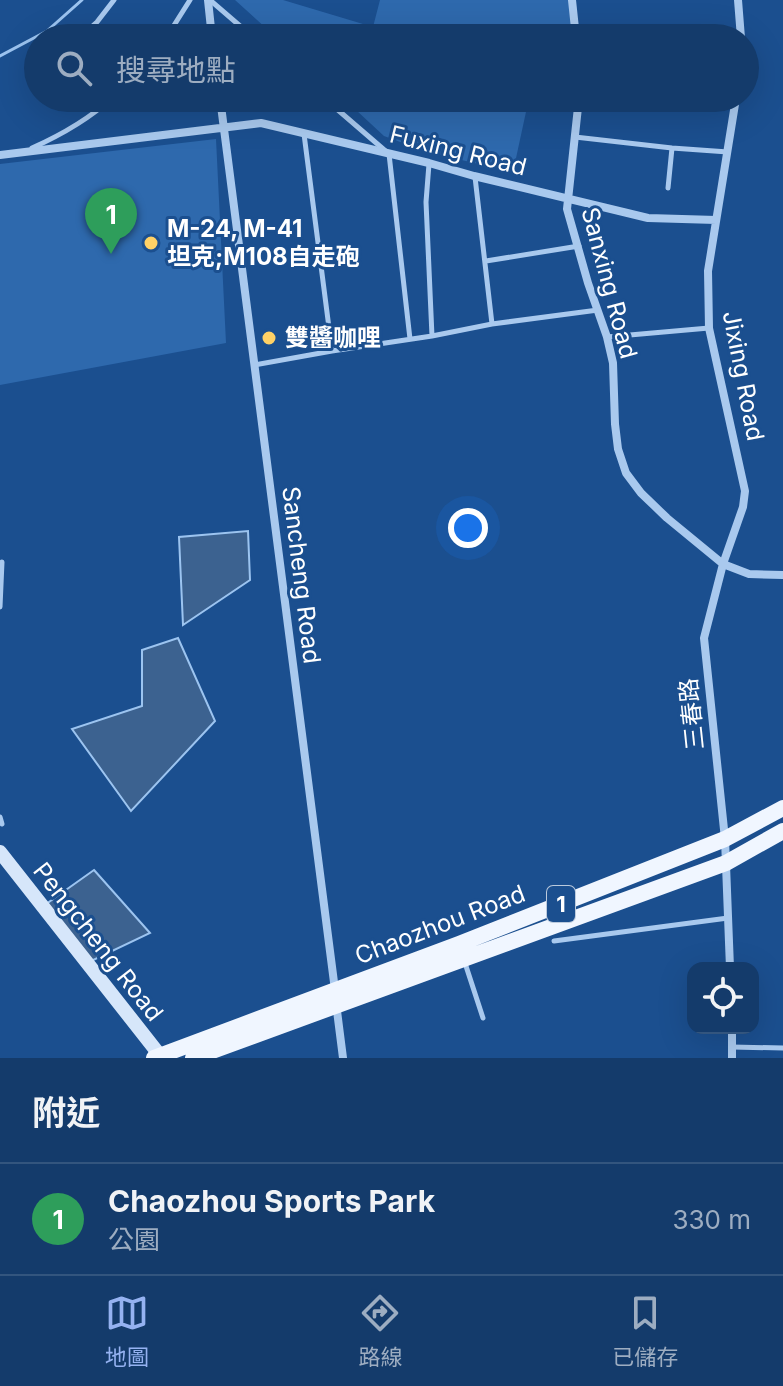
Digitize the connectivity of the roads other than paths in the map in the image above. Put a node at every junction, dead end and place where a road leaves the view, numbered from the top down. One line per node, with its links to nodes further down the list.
1 (114, 0): 6 (lane)
2 (190, 0): 7 (lane)
3 (209, 0): 8 (street); 9 (lane)
4 (572, 0): 10 (street)
5 (738, 0): 11 (street)
6 (95, 24)
7 (175, 24)
8 (211, 24)
9 (237, 24)
10 (575, 24)
11 (740, 24)
12 (95, 112): 21 (lane)
13 (222, 112): 17 (street, Sancheng Road)
14 (340, 112): 23 (lane)
15 (578, 112): 19 (street, Sanxing Road)
16 (734, 112): 22 (street, Jixing Road)
17 (224, 128): 18 (street, Fuxing Road); 21 (street, Fuxing Road); 39 (street, Sancheng Road)
18 (304, 134): 23 (street, Fuxing Road); 38 (lane)
19 (575, 137): 20 (lane); 28 (street, Sanxing Road)
20 (672, 148): 22 (lane); 27 (lane)
21 (24, 152): 24 (street, Fuxing Road)
22 (728, 152): 29 (street, Jixing Road)
23 (389, 154): 25 (street, Fuxing Road); 37 (lane)
24 (0, 155)
25 (429, 163): 26 (street, Fuxing Road); 35 (lane)
26 (474, 176): 28 (street, Fuxing Road); 31 (lane)
27 (668, 188)
28 (567, 199): 29 (street, Fuxing Road); 30 (street, Sanxing Road)
29 (716, 220): 34 (street, Jixing Road)
30 (579, 246): 31 (lane); 32 (street, Sanxing Road)
31 (486, 261): 33 (lane)
32 (599, 310): 33 (lane); 36 (street, Sanxing Road)
33 (492, 324): 35 (lane)
34 (709, 328): 36 (lane); 41 (street, Jixing Road)
35 (432, 336): 37 (lane)
36 (607, 337): 41 (street, Sanxing Road)
37 (410, 339): 38 (lane)
38 (332, 351): 39 (lane)
39 (254, 365): 55 (street, Sancheng Road)
40 (2, 562): 43 (lane)
41 (723, 564): 42 (street, Sanxing Road); 48 (street, 三春路)
42 (783, 575)
43 (0, 607)
44 (783, 808): 48 (main road, Chaozhou Road / 1)
45 (0, 817): 46 (lane)
46 (2, 824)
47 (783, 831): 50 (main road, Chaozhou Road / 1)
48 (725, 839): 50 (street, 三春路); 55 (main road, Chaozhou Road / 1)
49 (0, 852): 60 (street, Pengcheng Road)
50 (726, 863): 51 (street, 三春路); 53 (main road, Chaozhou Road / 1)
51 (729, 918): 52 (lane); 54 (street, 三春路)
52 (554, 941)
53 (463, 958): 55 (main road, Chaozhou Road / 1); 56 (lane)
54 (730, 962)
55 (335, 998): 60 (main road, Chaozhou Road / 1); 61 (main road, Chaozhou Road / 1); 62 (street, Sancheng Road)
56 (483, 1018)
57 (732, 1034): 58 (street)
58 (732, 1047): 59 (lane); 63 (street)
59 (783, 1048)
60 (159, 1057)
61 (193, 1058)
62 (343, 1058)
63 (732, 1058)

